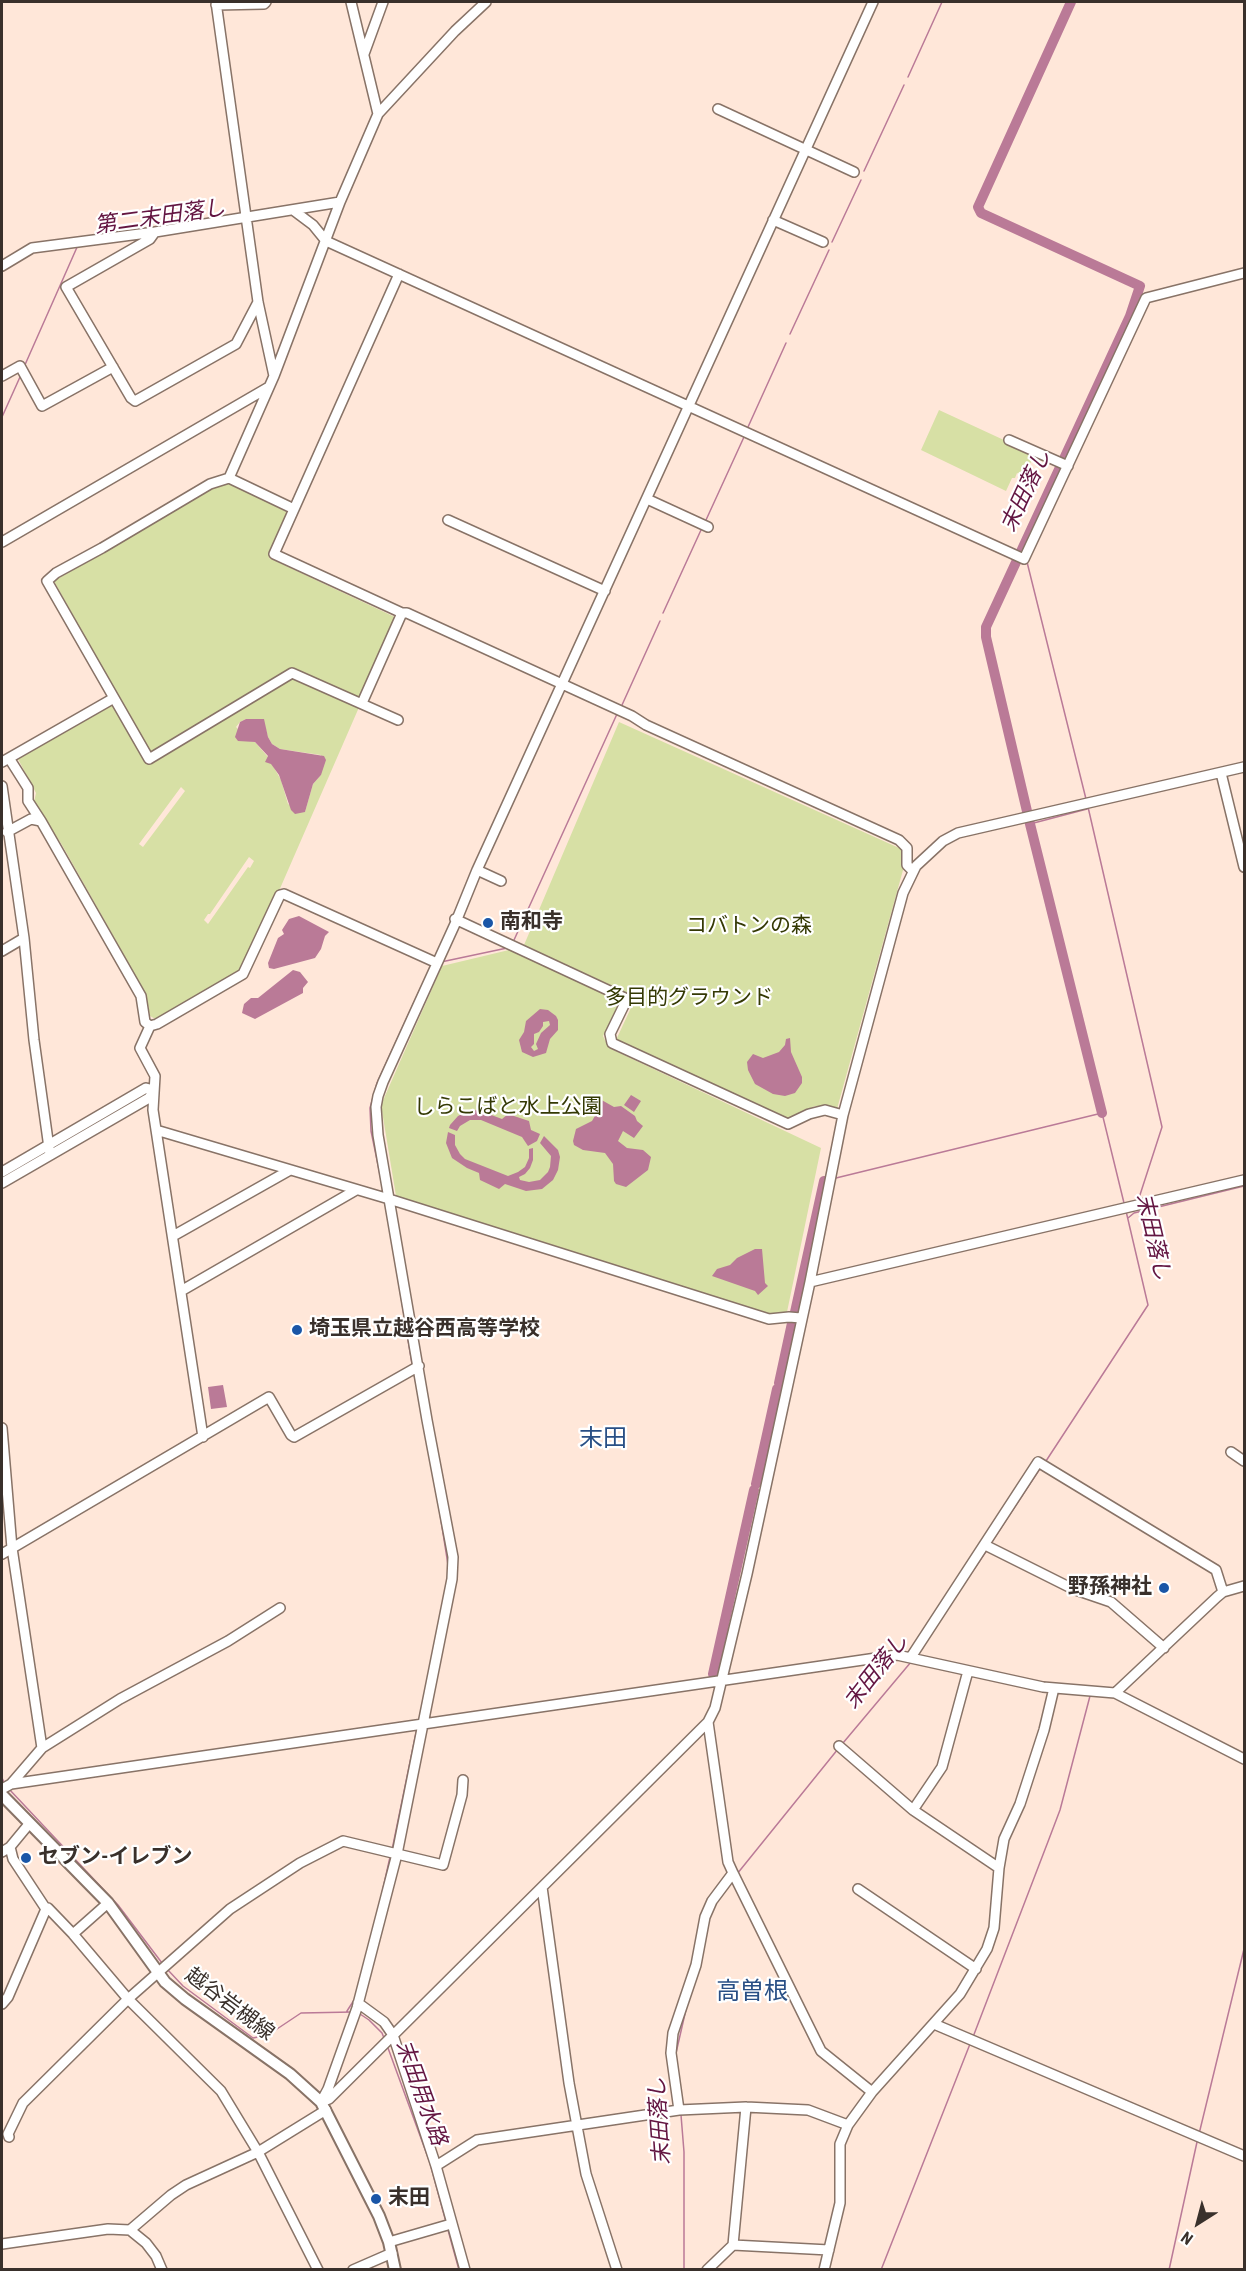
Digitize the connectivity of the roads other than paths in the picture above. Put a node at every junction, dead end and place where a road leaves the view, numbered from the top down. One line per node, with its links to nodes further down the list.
1 (266, 2): 6 (street)
2 (351, 2): 7 (street)
3 (383, 2): 7 (street)
4 (486, 2): 9 (street)
5 (873, 2): 10 (street)
6 (216, 3): 14 (street)
7 (364, 54): 9 (street)
8 (718, 109): 10 (street)
9 (378, 114): 12 (street)
10 (806, 149): 11 (street); 15 (street)
11 (854, 172)
12 (340, 202): 13 (street); 17 (street)
13 (293, 210): 14 (street); 17 (street)
14 (246, 218): 16 (street); 22 (street)
15 (773, 220): 18 (street); 27 (street)
16 (154, 232): 19 (street); 23 (street)
17 (326, 241): 21 (street); 25 (street)
18 (823, 242)
19 (2, 266)
20 (1245, 273): 29 (street)
21 (399, 274): 27 (street); 32 (street)
22 (258, 302): 23 (street); 25 (street)
23 (113, 367): 24 (street)
24 (2, 376)
25 (274, 376): 26 (street)
26 (269, 386): 30 (street); 35 (street)
27 (689, 405): 29 (street); 31 (street)
28 (1009, 440): 29 (street)
29 (1068, 466)
30 (229, 478): 32 (street); 39 (street)
31 (647, 499): 34 (street); 36 (street)
32 (294, 509): 37 (street)
33 (448, 520): 36 (street)
34 (708, 527)
35 (2, 542)
36 (605, 591): 38 (street)
37 (402, 613): 38 (street); 40 (street)
38 (562, 684): 49 (street); 50 (street)
39 (114, 698): 40 (street); 42 (street)
40 (362, 703): 41 (street)
41 (398, 720)
42 (5, 760): 46 (street)
43 (1245, 767): 44 (street)
44 (1221, 773): 48 (street); 50 (street)
45 (2, 786): 47 (street)
46 (40, 821): 47 (street); 56 (street)
47 (7, 832): 53 (street)
48 (1245, 867)
49 (477, 870): 51 (street); 52 (street)
50 (913, 871): 58 (street)
51 (501, 881)
52 (455, 919): 55 (street); 58 (street)
53 (24, 938): 54 (street); 60 (street)
54 (2, 951)
55 (437, 963): 56 (street); 66 (street)
56 (150, 1026): 57 (street)
57 (154, 1089): 59 (street); 60 (street)
58 (843, 1115): 68 (street)
59 (156, 1130): 61 (street); 67 (street)
60 (49, 1150): 62 (street); 64 (street)
61 (290, 1170): 65 (street); 67 (street)
62 (2, 1172)
63 (1245, 1180): 68 (street)
64 (2, 1183)
65 (356, 1190): 66 (street); 69 (street)
66 (389, 1198): 70 (street); 71 (street)
67 (173, 1236): 69 (street)
68 (810, 1282): 70 (street)
69 (181, 1291): 73 (street)
70 (801, 1318): 85 (street)
71 (419, 1366): 73 (street); 89 (street)
72 (2, 1428): 77 (street)
73 (203, 1437): 77 (street)
74 (1231, 1452): 75 (street)
75 (1245, 1461)
76 (985, 1545): 80 (street); 82 (street); 83 (street)
77 (12, 1548): 78 (street); 91 (street)
78 (2, 1554)
79 (1245, 1586): 80 (street)
80 (1222, 1592): 82 (street)
81 (280, 1608): 91 (street)
82 (1164, 1648): 87 (street)
83 (911, 1657): 84 (street); 85 (street)
84 (968, 1671): 86 (street); 95 (street)
85 (722, 1681): 88 (street); 89 (street)
86 (1054, 1688): 87 (street); 99 (street)
87 (1115, 1693): 92 (street)
88 (708, 1722): 100 (street); 101 (street)
89 (423, 1724): 94 (street); 98 (street)
90 (839, 1746): 95 (street)
91 (42, 1748): 94 (street)
92 (1245, 1758)
93 (463, 1780): 98 (street)
94 (6, 1788): 96 (main road, 越谷岩槻線)
95 (913, 1810): 99 (street)
96 (29, 1824): 97 (street); 103 (main road, 越谷岩槻線)
97 (6, 1849): 104 (street)
98 (393, 1853): 106 (street); 109 (street)
99 (999, 1868): 107 (street)
100 (733, 1873): 113 (street); 116 (street)
101 (542, 1887): 112 (street); 118 (street)
102 (858, 1889): 107 (street)
103 (108, 1903): 105 (street); 106 (main road, 越谷岩槻線)
104 (46, 1909): 105 (street); 110 (street)
105 (73, 1934): 108 (street)
106 (162, 1969): 108 (street); 114 (main road, 越谷岩槻線)
107 (976, 1969): 111 (street)
108 (128, 1999): 119 (street); 120 (street)
109 (358, 2003): 112 (street); 114 (street)
110 (2, 2004)
111 (934, 2025): 113 (street); 121 (street)
112 (393, 2035): 114 (street); 122 (street)
113 (872, 2092): 117 (street)
114 (323, 2106): 120 (street); 125 (main road, 越谷岩槻線)
115 (746, 2107): 116 (street); 117 (street); 127 (street)
116 (679, 2110): 118 (street)
117 (848, 2125): 128 (street)
118 (577, 2126): 122 (street); 135 (street)
119 (9, 2137)
120 (258, 2152): 124 (street); 131 (street)
121 (1245, 2156)
122 (436, 2166): 123 (street)
123 (451, 2224): 125 (street); 134 (street)
124 (130, 2230): 126 (street); 130 (street)
125 (389, 2242): 129 (main road, 越谷岩槻線)
126 (2, 2244)
127 (733, 2245): 128 (street); 136 (street)
128 (829, 2250): 137 (street)
129 (392, 2253): 132 (street); 133 (main road, 越谷岩槻線)
130 (162, 2270)
131 (318, 2270)
132 (353, 2270)
133 (395, 2270)
134 (465, 2270)
135 (617, 2270)
136 (706, 2270)
137 (824, 2270)

